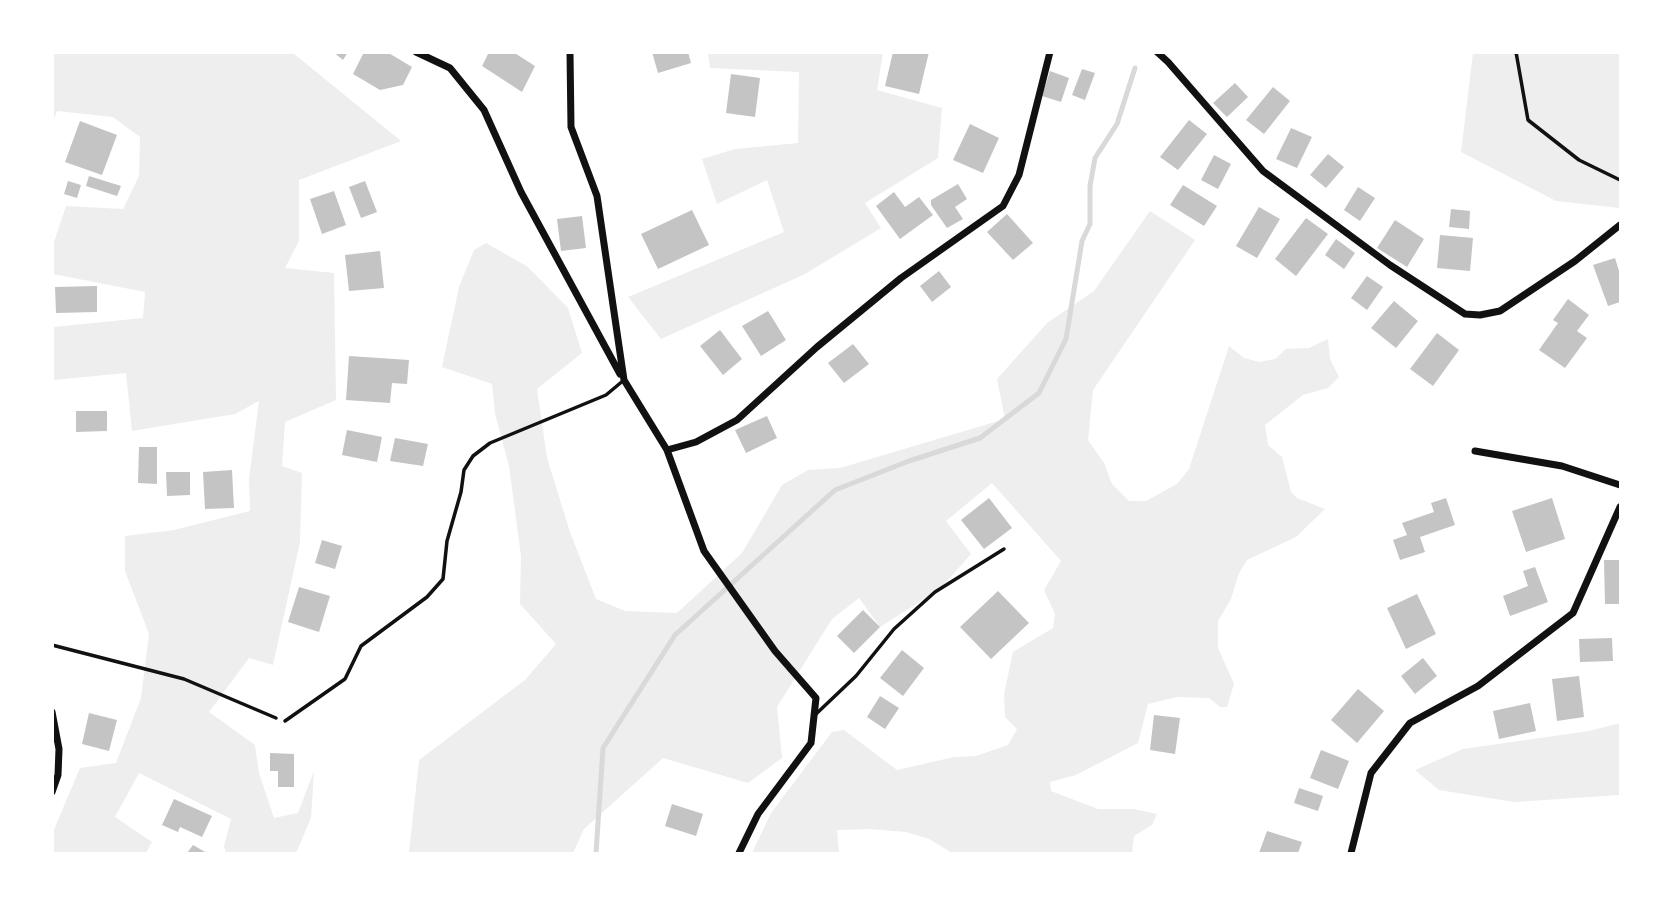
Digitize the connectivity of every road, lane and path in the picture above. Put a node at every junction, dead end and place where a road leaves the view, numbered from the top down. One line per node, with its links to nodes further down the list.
1 (416, 52): 8 (street)
2 (569, 52): 8 (street)
3 (1050, 52): 9 (street)
4 (1157, 52): 7 (street)
5 (1516, 52): 6 (path)
6 (1620, 180)
7 (1620, 225)
8 (624, 380): 9 (street); 17 (lane)
9 (667, 450): 16 (street)
10 (1475, 451): 11 (street)
11 (1620, 485)
12 (1620, 507): 20 (street)
13 (1004, 550): 16 (lane)
14 (52, 645): 17 (path)
15 (52, 712): 18 (street)
16 (814, 716): 19 (street)
17 (285, 721)
18 (52, 792)
19 (739, 853)
20 (1351, 853)

